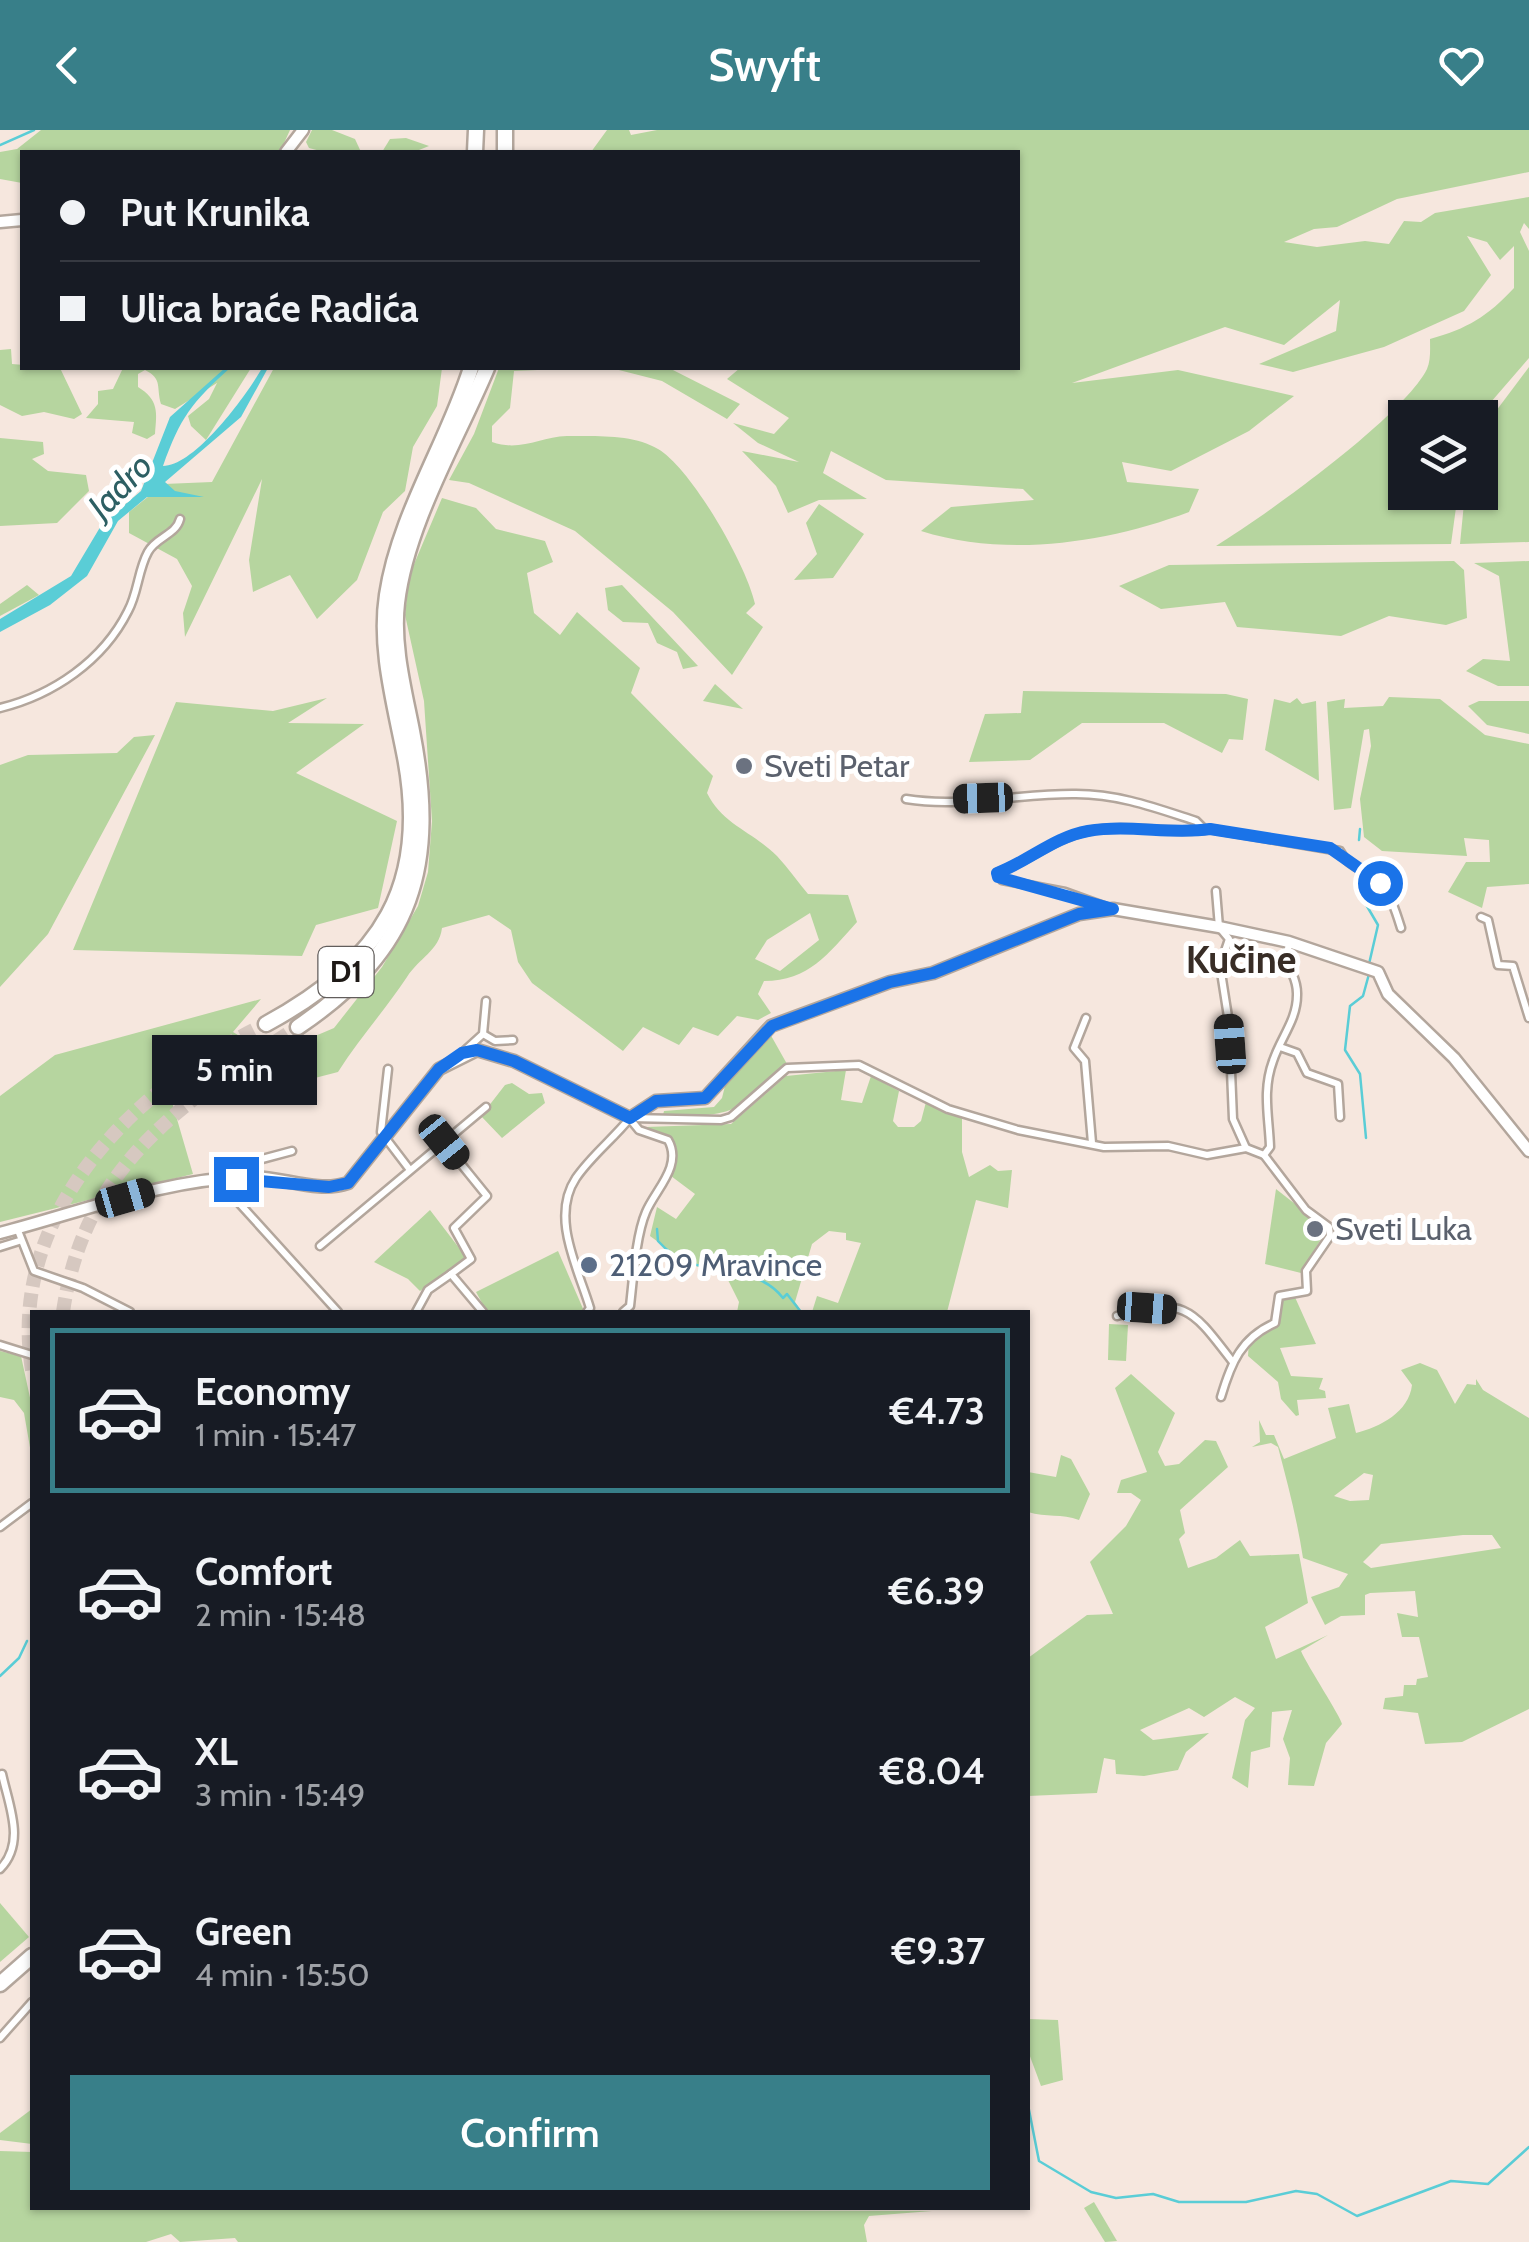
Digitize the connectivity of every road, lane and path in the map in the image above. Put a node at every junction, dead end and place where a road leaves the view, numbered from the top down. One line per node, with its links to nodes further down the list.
1 (304, 130): 2 (main road)
2 (289, 150)
3 (470, 370): 5 (highway, D1)
4 (486, 370): 5 (highway, D1)
5 (428, 490): 11 (highway, D1)
6 (180, 519): 7 (street)
7 (0, 708)
8 (906, 799): 9 (street)
9 (1204, 829): 12 (street); 15 (street)
10 (1216, 891): 14 (street)
11 (405, 893): 21 (highway, D1); 22 (highway, D1)
12 (1113, 909): 14 (main road); 30 (main road)
13 (1480, 917): 18 (street)
14 (1219, 927): 16 (main road); 34 (street)
15 (1400, 928)
16 (1290, 942): 25 (street); 36 (main road)
17 (486, 1000): 23 (street)
18 (1526, 1002): 20 (street)
19 (1086, 1018): 33 (street)
20 (1529, 1018)
21 (266, 1024)
22 (298, 1028)
23 (483, 1034): 24 (street); 26 (street)
24 (513, 1040)
25 (1280, 1047): 29 (street); 37 (street)
26 (462, 1053): 30 (main road); 31 (main road)
27 (388, 1069): 31 (street)
28 (486, 1107): 32 (street)
29 (1340, 1116)
30 (630, 1118): 33 (street); 51 (street); 52 (street)
31 (386, 1138): 38 (street); 39 (main road)
32 (444, 1142): 38 (street); 46 (street)
33 (1092, 1143): 34 (street)
34 (1246, 1148): 37 (street)
35 (292, 1151): 39 (street)
36 (1529, 1151)
37 (1264, 1155): 56 (street)
38 (410, 1170): 44 (street)
39 (236, 1179): 40 (main road)
40 (214, 1182): 41 (main road); 48 (street)
41 (17, 1228): 42 (main road); 43 (street)
42 (0, 1233)
43 (19, 1241): 45 (street); 47 (street)
44 (320, 1246)
45 (0, 1247)
46 (451, 1274): 49 (street); 50 (street)
47 (126, 1310)
48 (336, 1310)
49 (417, 1310)
50 (481, 1310)
51 (588, 1310)
52 (625, 1310)
53 (1117, 1316): 56 (street)
54 (0, 1345): 55 (street)
55 (30, 1354)
56 (1232, 1361): 57 (street)
57 (1221, 1397)
58 (30, 1504): 59 (street)
59 (0, 1527)
60 (2, 1774): 61 (street)
61 (0, 1869)
62 (30, 1946): 64 (highway)
63 (30, 1958): 65 (highway)
64 (0, 1972)
65 (6, 1984)
66 (30, 2004): 67 (street)
67 (0, 2038)

